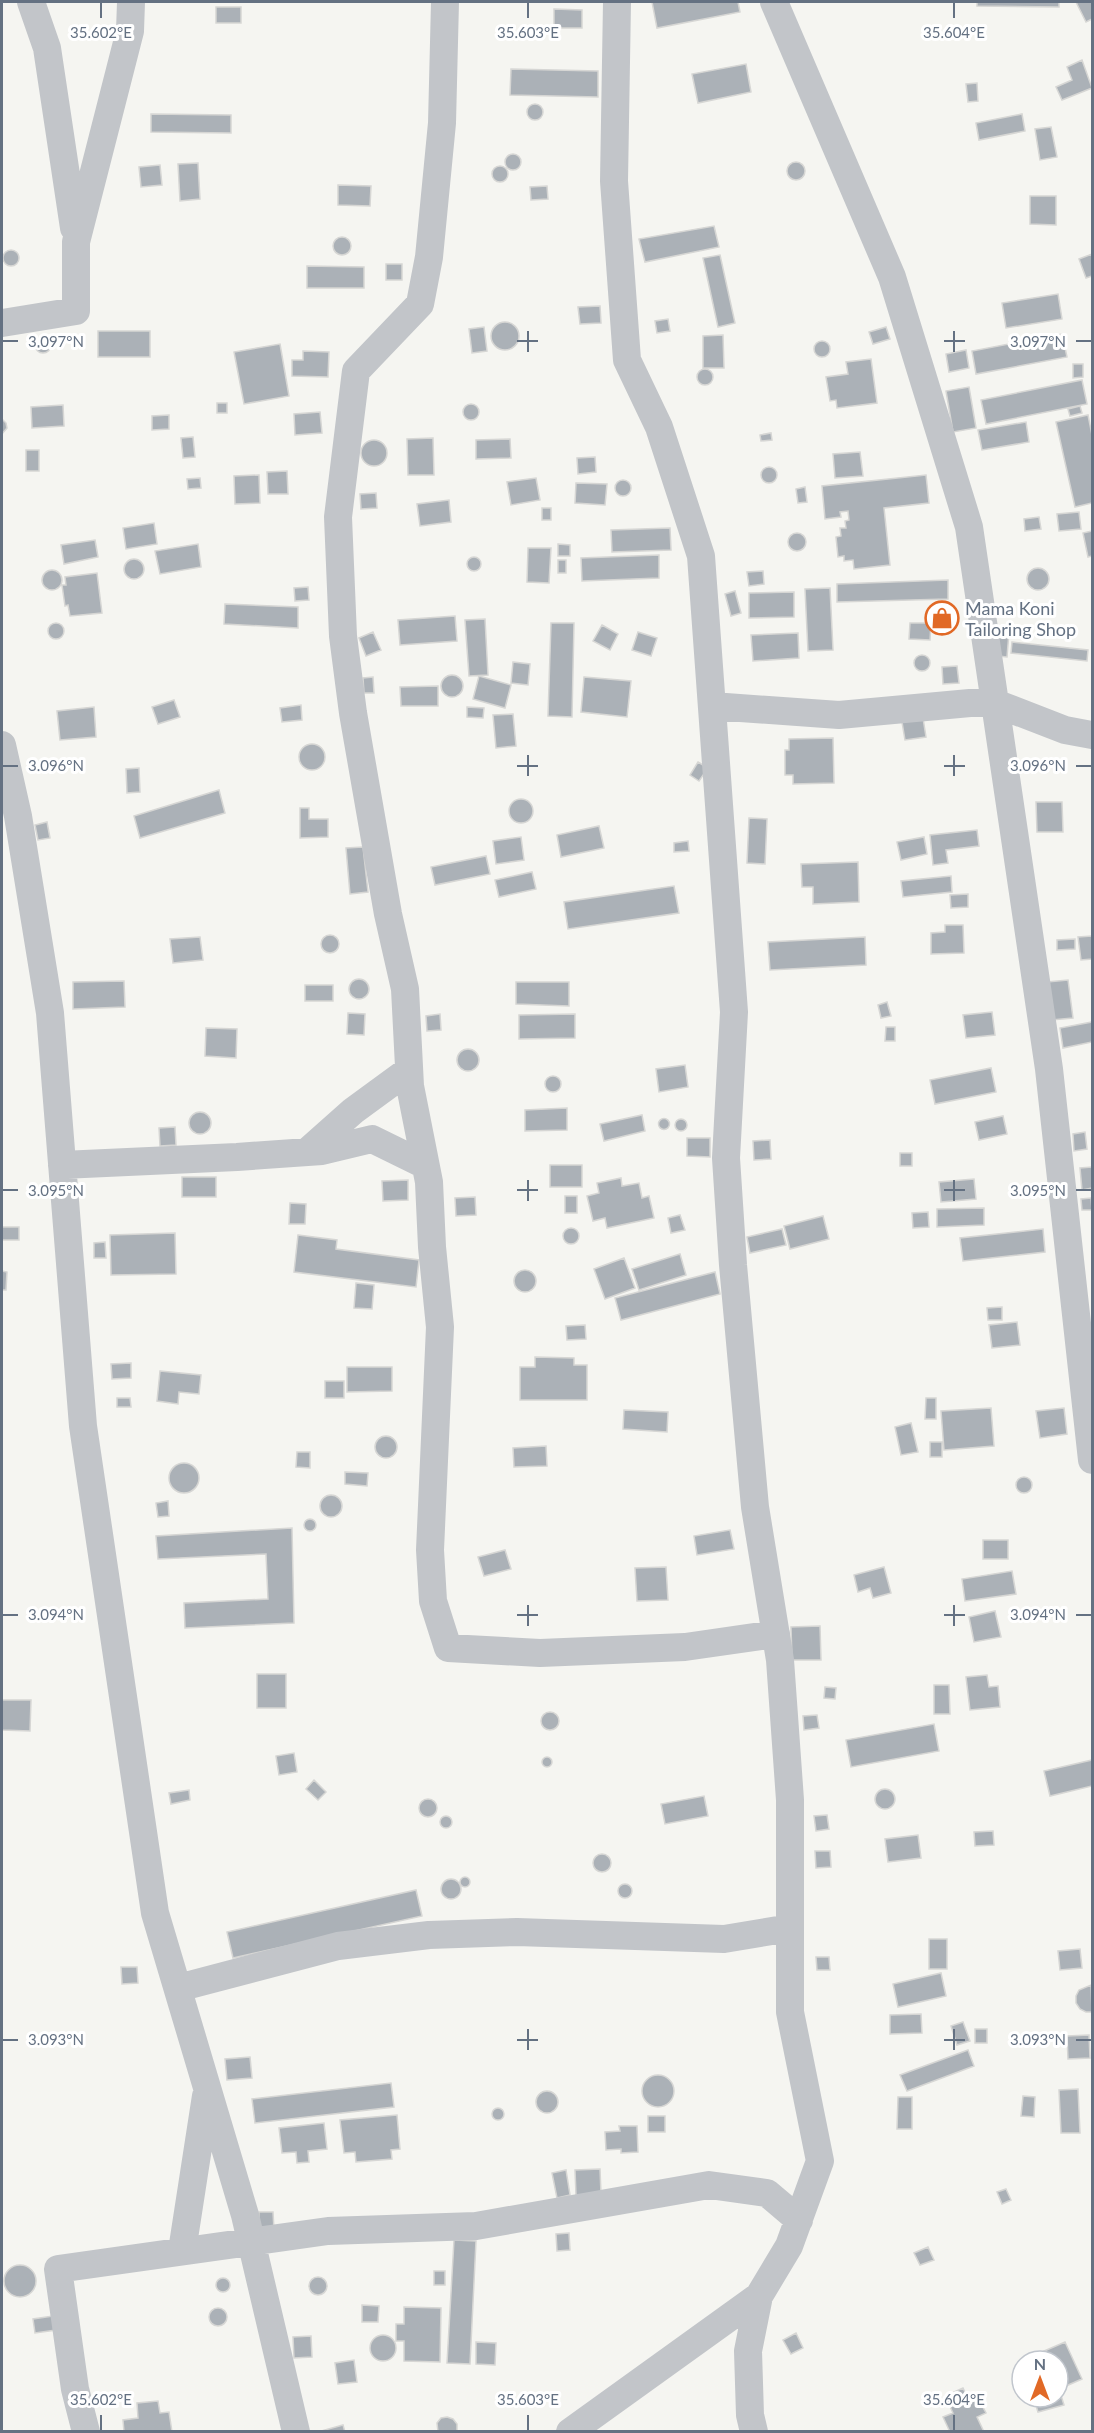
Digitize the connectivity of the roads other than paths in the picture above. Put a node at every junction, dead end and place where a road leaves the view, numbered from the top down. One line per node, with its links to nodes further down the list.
1 (31, 2): 6 (street)
2 (131, 2): 6 (street)
3 (445, 2): 12 (street)
4 (617, 2): 9 (street)
5 (774, 2): 8 (street)
6 (76, 242): 7 (street)
7 (2, 323)
8 (995, 703): 9 (street); 10 (street); 16 (street)
9 (712, 706): 17 (street)
10 (1092, 735)
11 (2, 746): 14 (street)
12 (409, 1070): 13 (street); 15 (street)
13 (308, 1151): 14 (street); 15 (street)
14 (62, 1165): 19 (street)
15 (425, 1165): 17 (street)
16 (1092, 1460)
17 (776, 1634): 18 (street)
18 (790, 1928): 19 (street); 21 (street)
19 (178, 1988): 20 (street)
20 (207, 2085): 22 (street); 23 (street)
21 (799, 2220): 22 (street); 24 (street)
22 (252, 2241): 23 (street); 26 (street)
23 (182, 2251): 25 (street)
24 (759, 2296): 27 (street); 28 (street)
25 (86, 2432)
26 (296, 2432)
27 (570, 2432)
28 (754, 2432)

